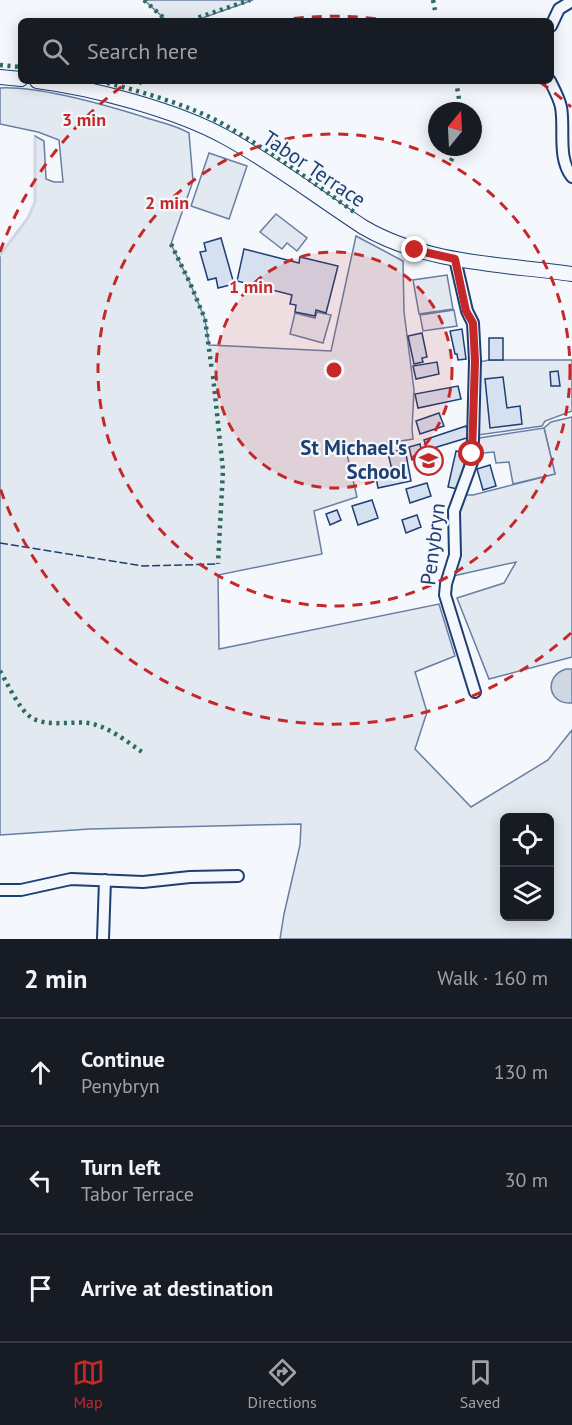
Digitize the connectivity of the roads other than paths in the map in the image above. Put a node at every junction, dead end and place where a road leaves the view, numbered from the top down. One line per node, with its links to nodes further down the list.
1 (572, 2): 2 (street)
2 (554, 20)
3 (0, 77): 4 (main road)
4 (18, 79)
5 (60, 84): 8 (main road, Tabor Terrace)
6 (551, 84): 7 (street)
7 (572, 177)
8 (455, 259): 9 (main road, Tabor Terrace); 10 (street, Penybryn)
9 (572, 274)
10 (475, 692)
11 (238, 876): 12 (street)
12 (105, 880): 13 (street); 14 (street)
13 (0, 890)
14 (103, 939)

